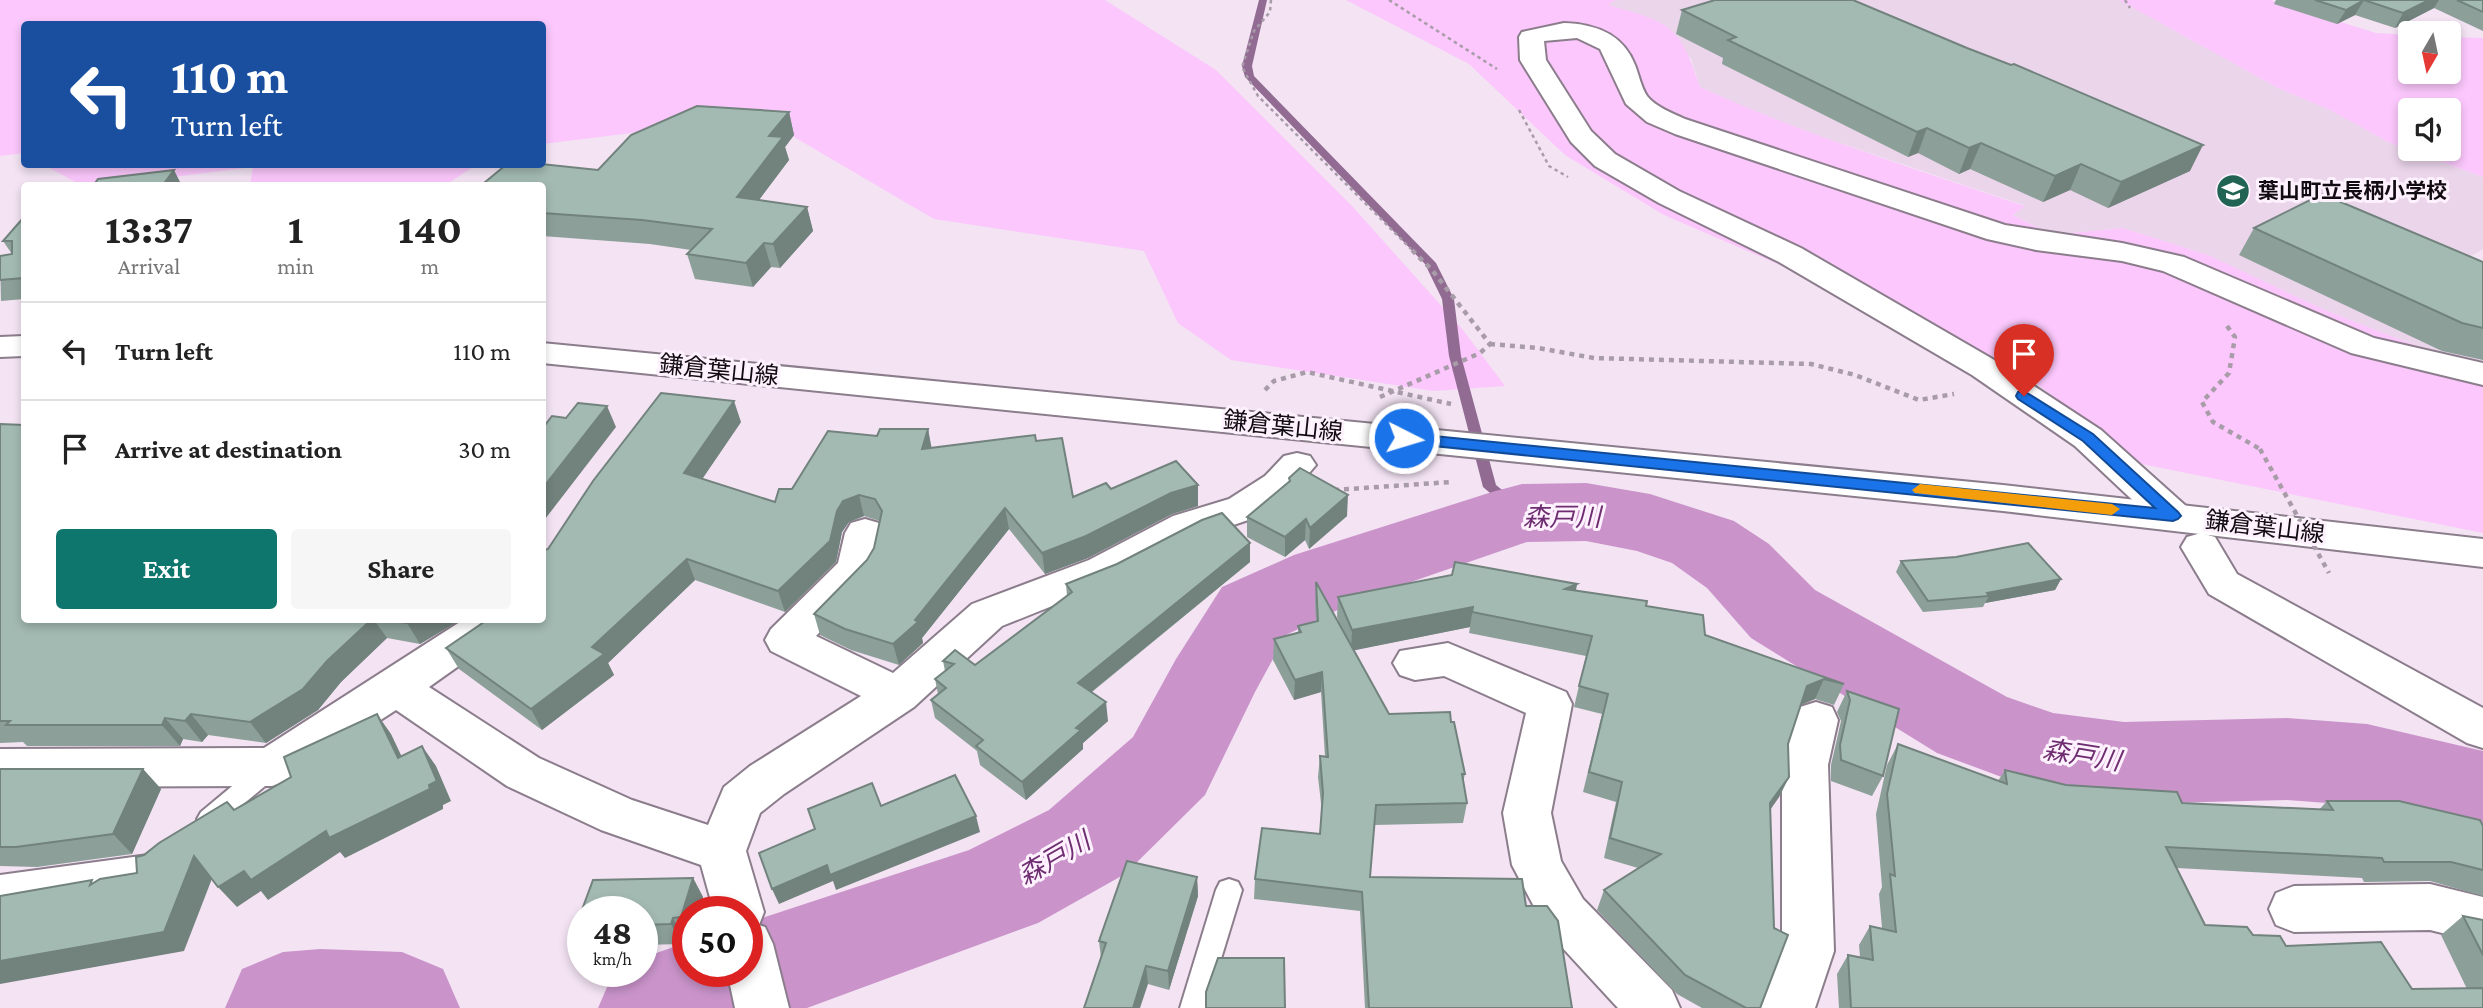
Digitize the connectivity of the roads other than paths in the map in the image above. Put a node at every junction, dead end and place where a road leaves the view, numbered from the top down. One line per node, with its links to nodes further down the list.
1 (21, 346): 2 (street)
2 (0, 347)
3 (546, 353): 6 (street, 鎌倉葉山線)
4 (2483, 374): 6 (street)
5 (1288, 475): 13 (street)
6 (2173, 516): 9 (street, 鎌倉葉山線)
7 (865, 534): 13 (street)
8 (2201, 547): 15 (street)
9 (2483, 553)
10 (490, 623): 12 (street)
11 (1415, 663): 27 (street)
12 (396, 687): 16 (street); 18 (street)
13 (898, 695): 18 (street)
14 (1816, 720): 28 (street)
15 (2483, 730)
16 (272, 766): 17 (street); 19 (lane)
17 (0, 768)
18 (722, 851): 21 (street)
19 (0, 886)
20 (1229, 890): 26 (lane)
21 (735, 896)
22 (2294, 909): 23 (street)
23 (2483, 920)
24 (757, 987): 25 (street)
25 (762, 1008)
26 (1194, 1008)
27 (1653, 1008)
28 (1788, 1008)

